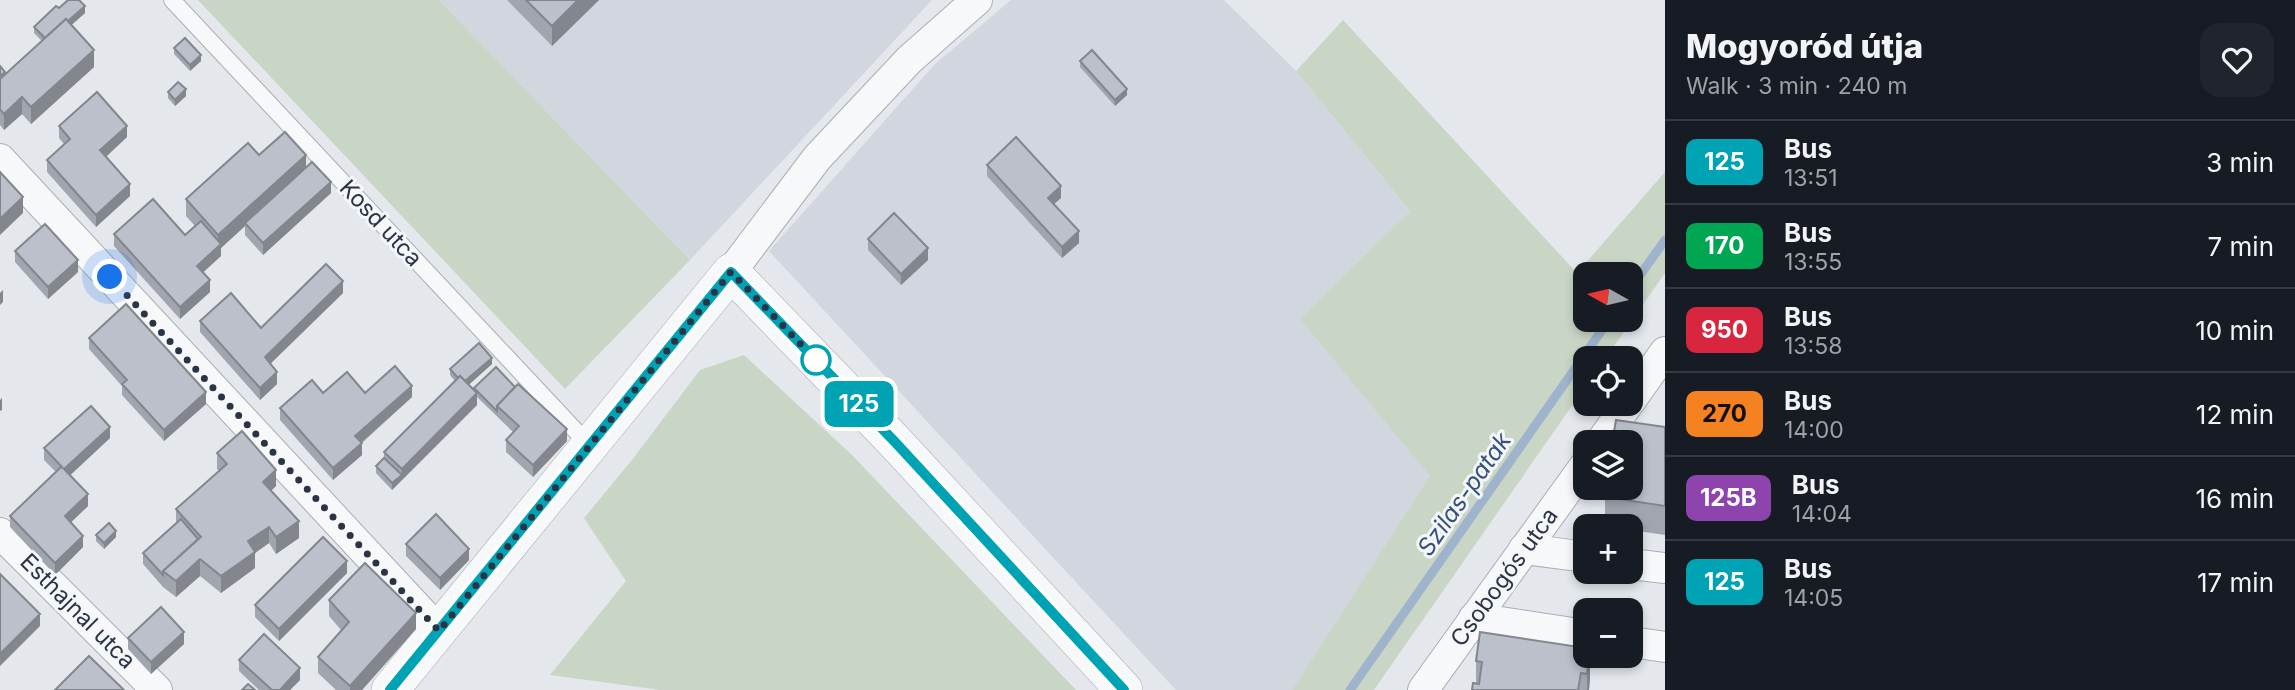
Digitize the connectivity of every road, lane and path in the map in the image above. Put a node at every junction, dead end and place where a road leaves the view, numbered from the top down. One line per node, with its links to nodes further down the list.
1 (172, 0): 7 (lane, Kosd utca)
2 (976, 1): 4 (street)
3 (0, 159): 15 (street)
4 (731, 272): 7 (street); 21 (street)
5 (1665, 352): 6 (street)
6 (1643, 383)
7 (590, 446): 15 (street)
8 (1573, 482): 10 (street, Csobogós utca)
9 (0, 533): 19 (street, Esthajnal utca)
10 (1524, 549): 11 (street); 14 (street, Csobogós utca)
11 (1573, 555)
12 (1643, 565): 13 (street)
13 (1665, 568)
14 (1474, 618): 16 (street); 22 (street, Csobogós utca)
15 (439, 631): 20 (street)
16 (1573, 633)
17 (1643, 644): 18 (street)
18 (1665, 647)
19 (157, 690)
20 (390, 690)
21 (1124, 690)
22 (1423, 690)

